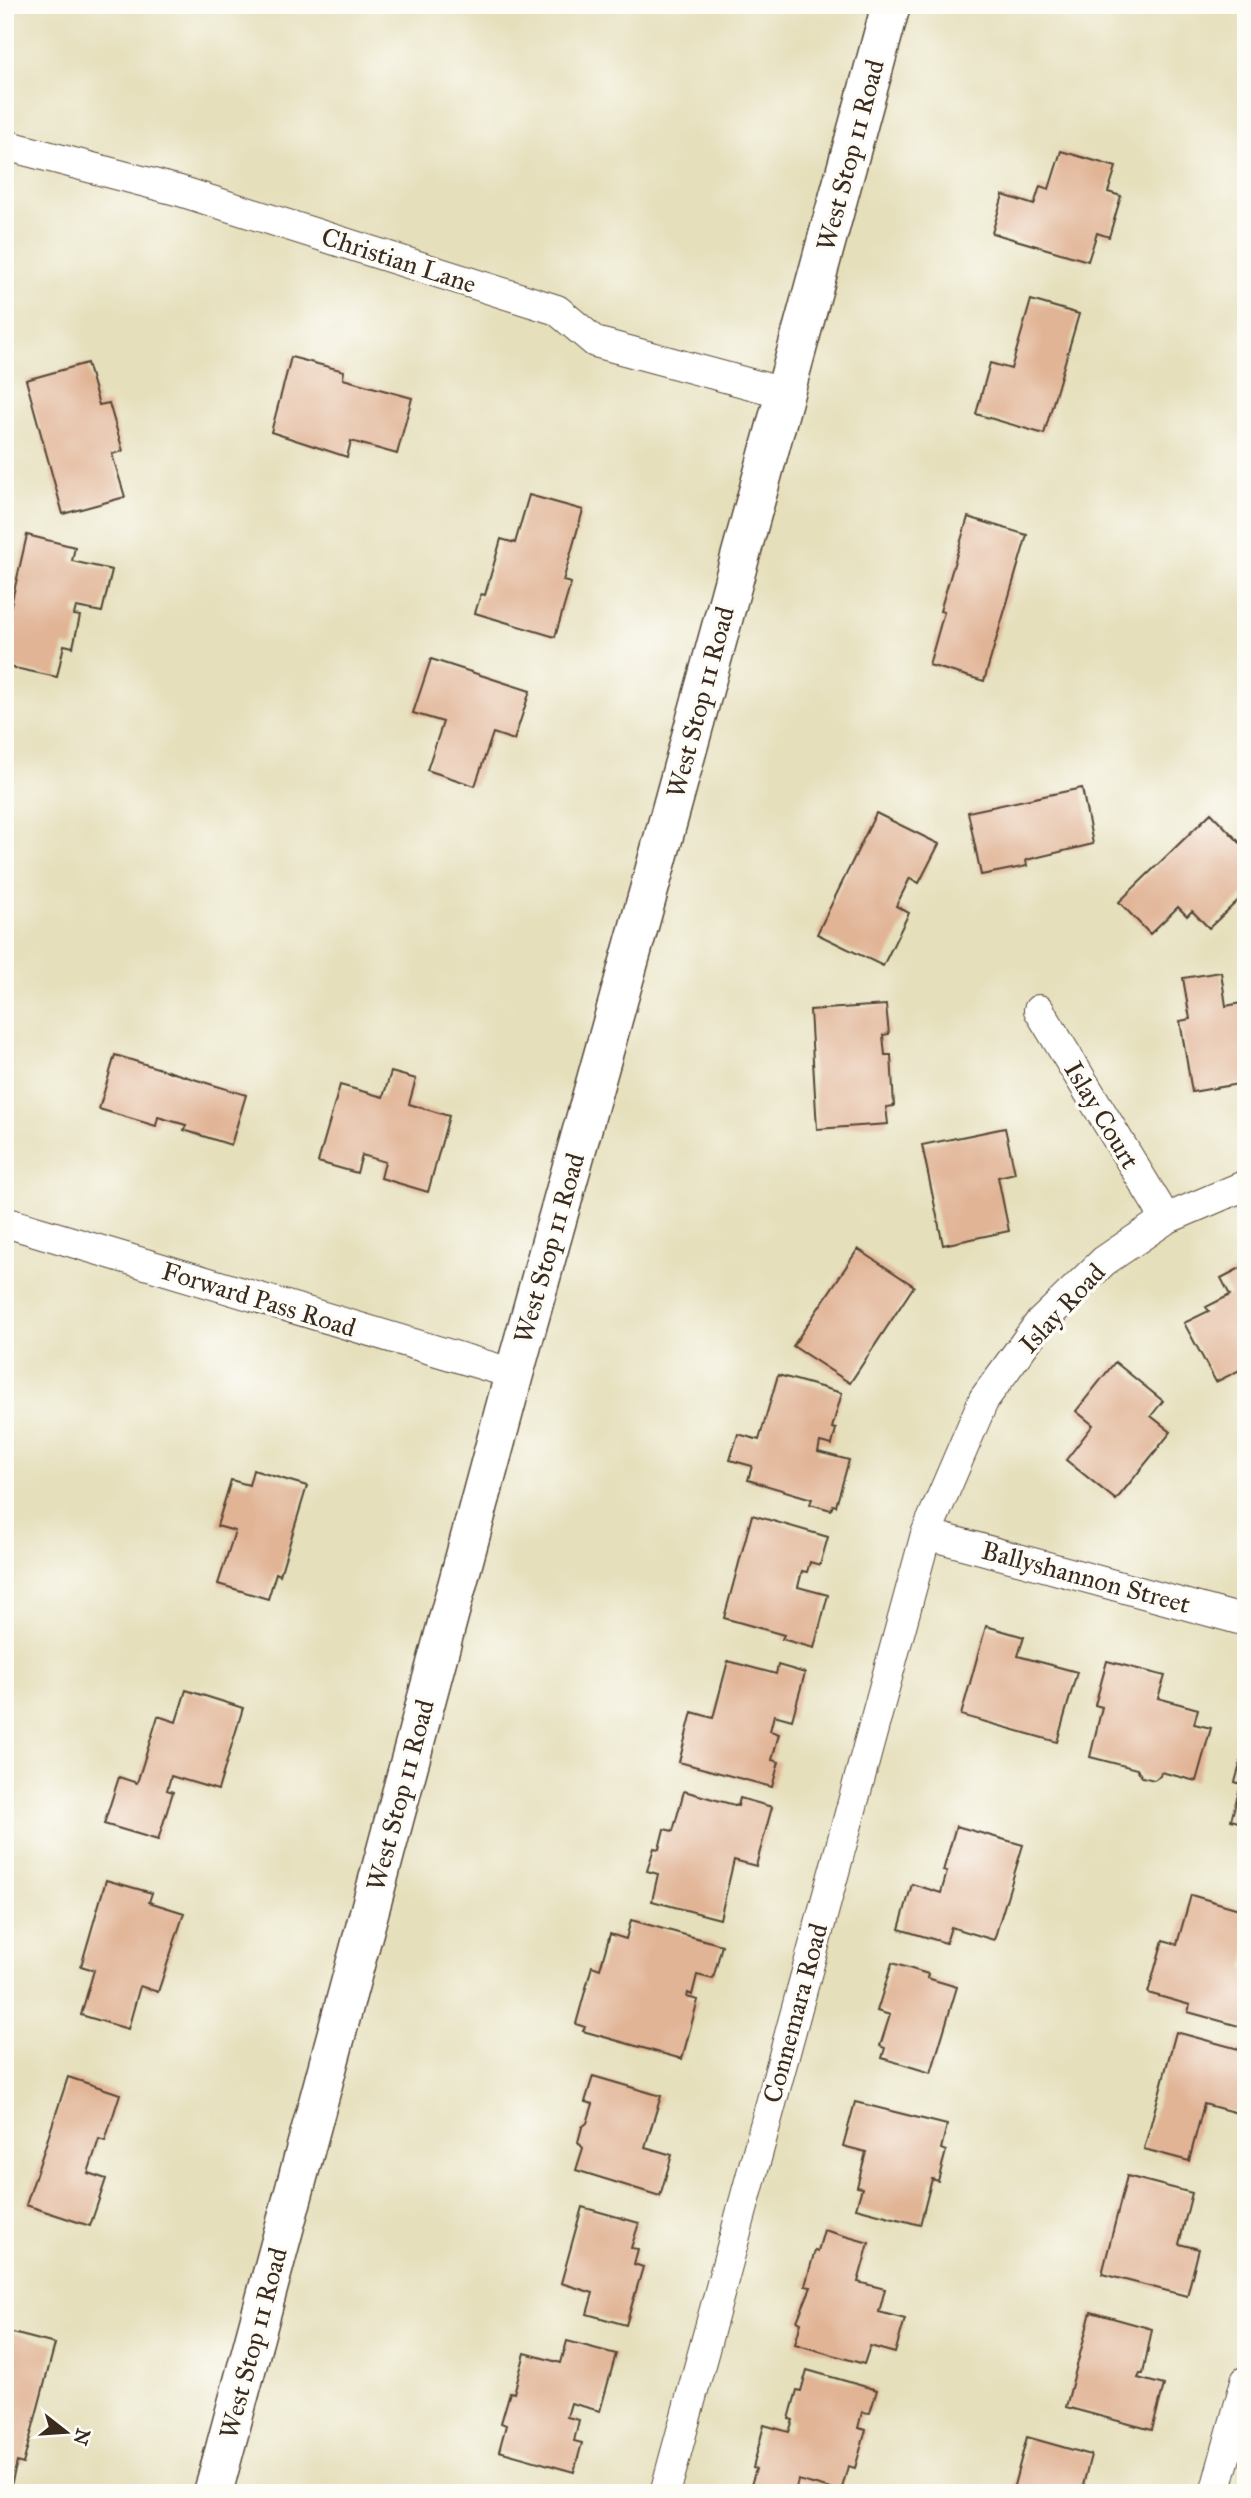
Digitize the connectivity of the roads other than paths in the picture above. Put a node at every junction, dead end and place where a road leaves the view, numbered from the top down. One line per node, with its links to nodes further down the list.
1 (891, 5): 3 (main road, West Stop 11 Road)
2 (5, 145): 3 (street, Christian Lane)
3 (784, 393): 8 (main road, West Stop 11 Road)
4 (1040, 1010): 6 (street, Islay Court)
5 (1246, 1185): 6 (street, Islay Road)
6 (1166, 1219): 9 (street, Islay Road)
7 (5, 1222): 8 (street, Forward Pass Road)
8 (514, 1374): 12 (main road, West Stop 11 Road)
9 (926, 1534): 10 (street, Ballyshannon Street); 13 (street, Connemara Road)
10 (1246, 1621)
11 (1246, 2381): 14 (street)
12 (213, 2493)
13 (665, 2493)
14 (1215, 2493)

